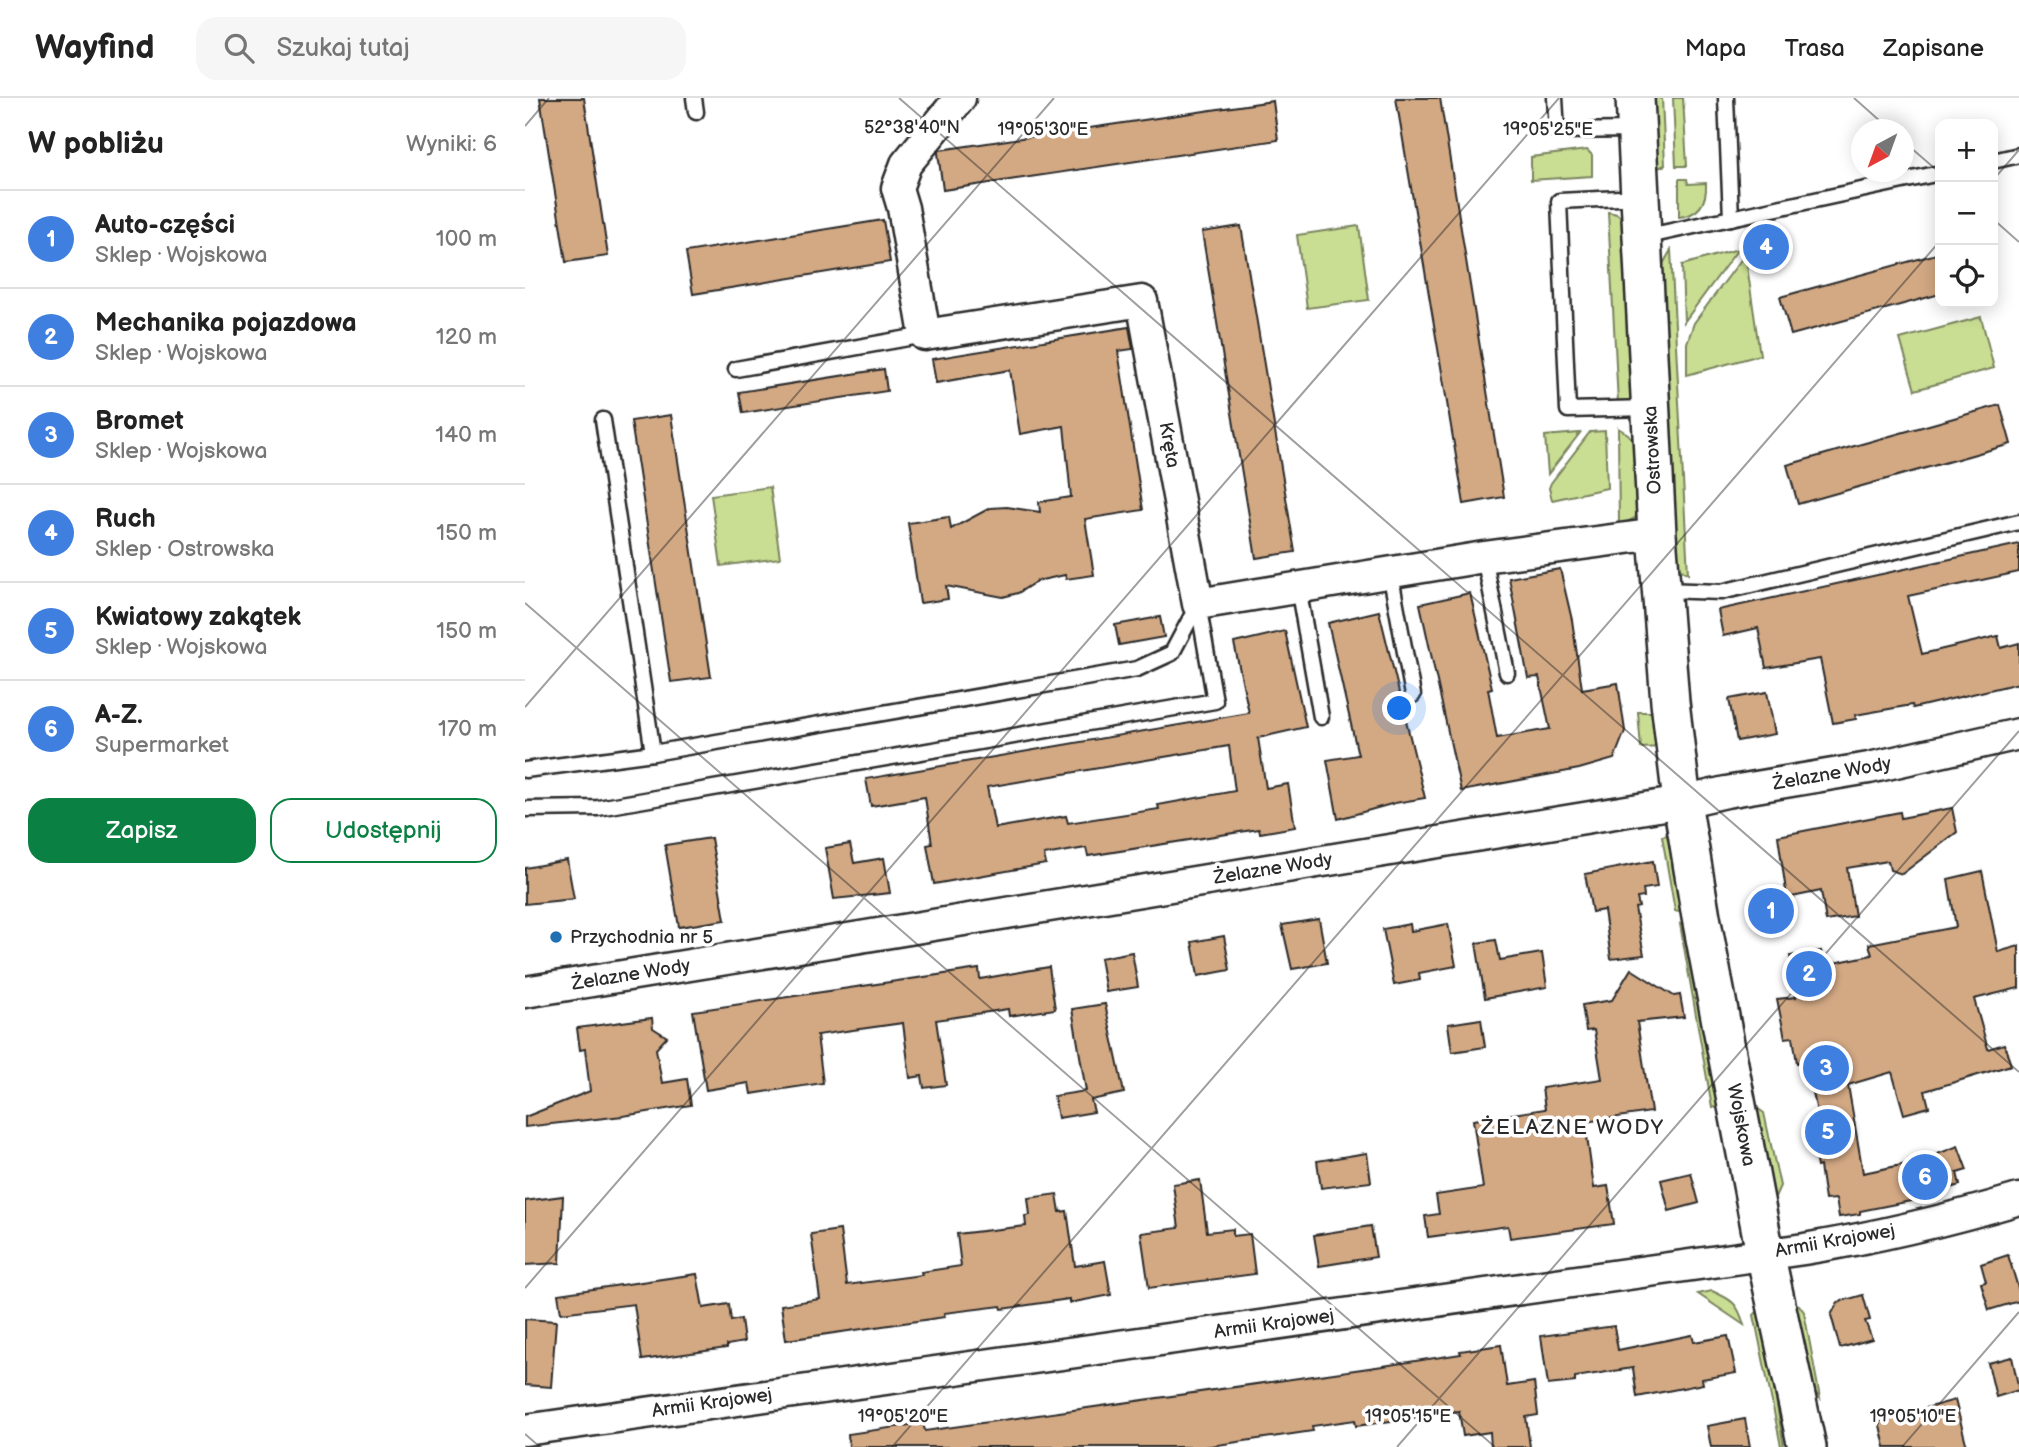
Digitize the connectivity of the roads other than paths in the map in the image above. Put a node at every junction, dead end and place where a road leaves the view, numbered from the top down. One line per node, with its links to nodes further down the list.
1 (960, 98): 11 (street)
2 (1555, 98): 4 (lane)
3 (1726, 98): 9 (lane)
4 (1636, 114): 8 (street, Ostrowska)
5 (2019, 155): 6 (lane)
6 (1998, 160)
7 (1935, 174): 9 (lane)
8 (1640, 197): 10 (street, Ostrowska); 13 (lane)
9 (1731, 218): 10 (lane)
10 (1643, 237): 13 (street, Ostrowska)
11 (925, 335): 12 (lane); 21 (street, Kręta)
12 (736, 369)
13 (1651, 408): 16 (street, Ostrowska)
14 (603, 420): 26 (lane)
15 (2019, 522): 20 (lane)
16 (1657, 534): 17 (street); 20 (street, Ostrowska)
17 (1484, 557): 18 (street); 22 (lane)
18 (1390, 572): 19 (street); 23 (lane)
19 (1298, 587): 21 (street); 24 (lane)
20 (1662, 590): 28 (street, Ostrowska)
21 (1198, 604): 26 (lane); 29 (lane)
22 (1507, 673)
23 (1413, 695)
24 (1321, 717)
25 (2019, 734): 28 (street, Żelazne Wody)
26 (653, 753): 27 (lane)
27 (525, 770)
28 (1682, 802): 30 (street, Żelazne Wody); 32 (street, Wojskowa)
29 (525, 809)
30 (525, 992)
31 (2019, 1199): 32 (street, Armii Krajowej)
32 (1765, 1253): 33 (street, Armii Krajowej); 34 (street, Wojskowa)
33 (525, 1430)
34 (1807, 1447)

